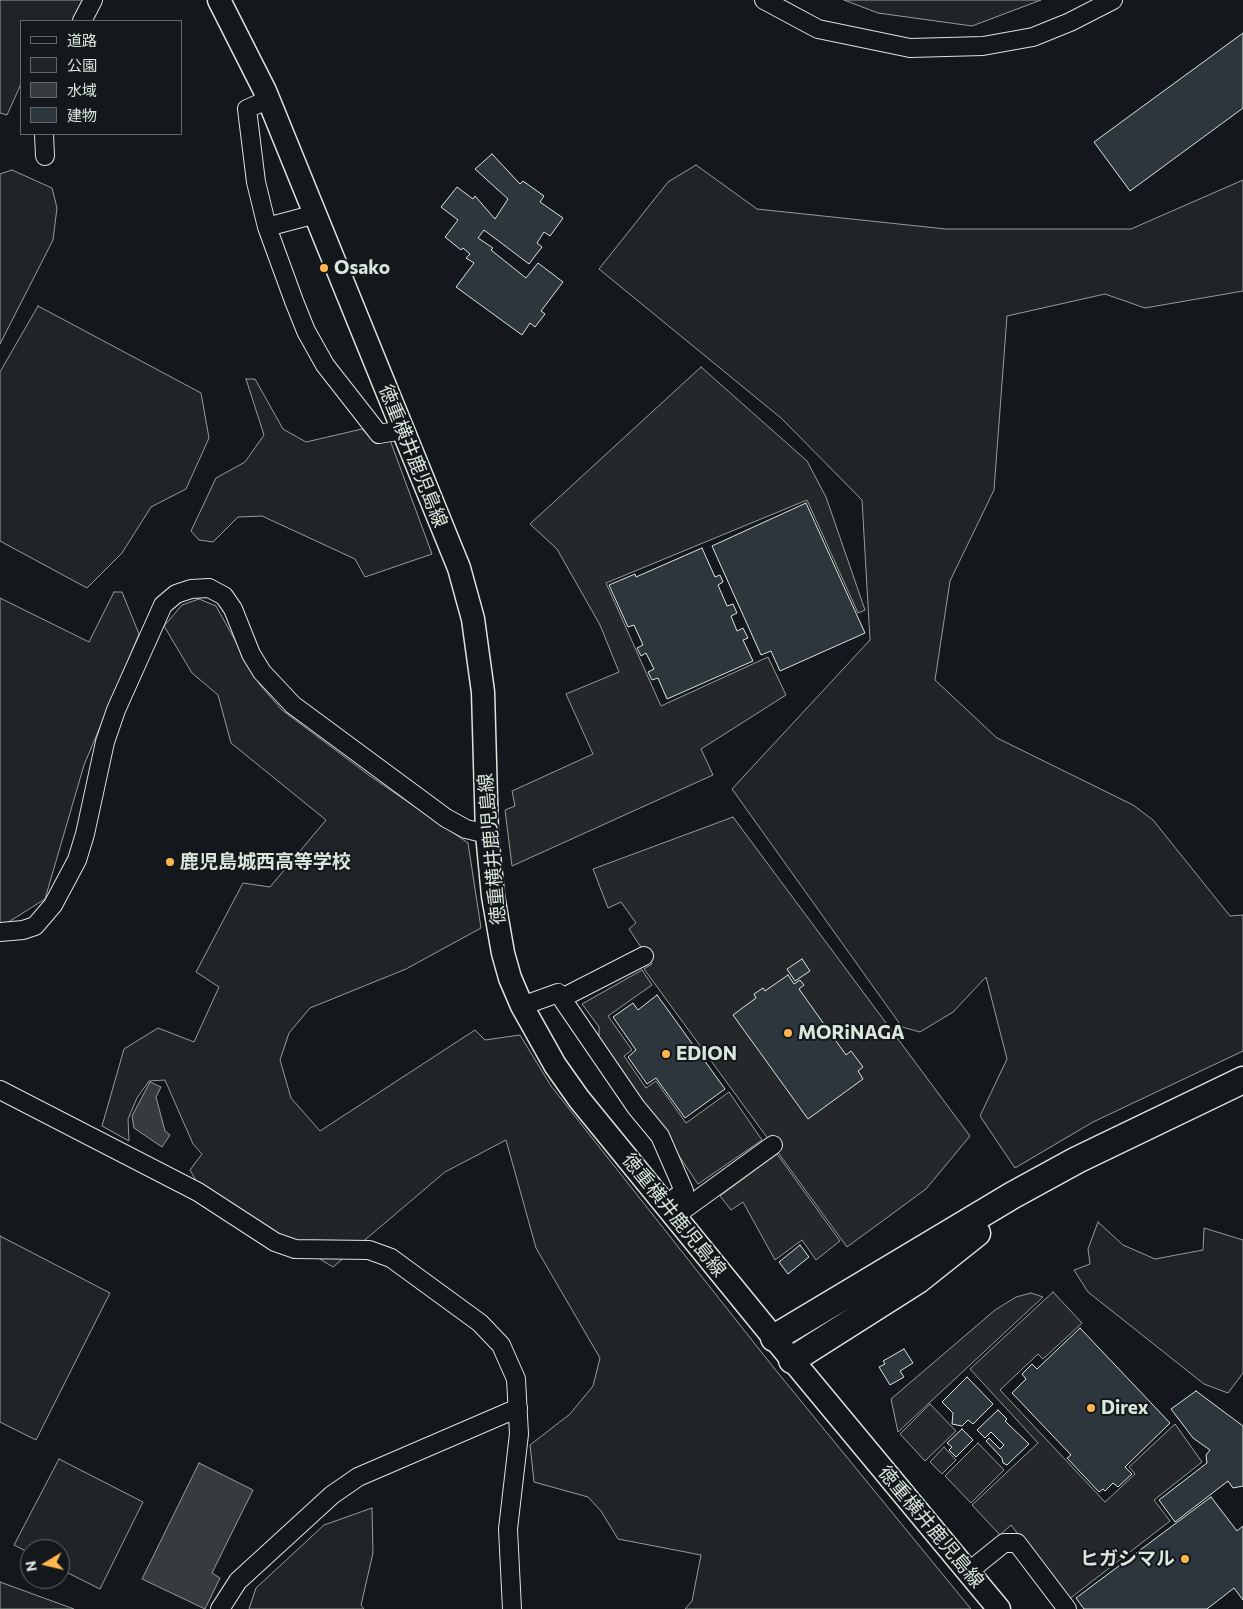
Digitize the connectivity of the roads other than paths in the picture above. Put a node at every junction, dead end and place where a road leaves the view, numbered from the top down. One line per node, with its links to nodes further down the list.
1 (93, 0): 5 (street)
2 (219, 0): 6 (main road, 徳重横井鹿児島線)
3 (764, 0): 4 (street)
4 (1113, 0)
5 (83, 20)
6 (269, 99): 9 (main road, 徳重横井鹿児島線); 10 (street)
7 (44, 135): 8 (street)
8 (45, 156)
9 (316, 214): 10 (street); 11 (main road, 徳重横井鹿児島線)
10 (267, 227): 11 (street)
11 (403, 430): 12 (main road, 徳重横井鹿児島線)
12 (487, 834): 13 (street); 16 (main road, 徳重横井鹿児島線)
13 (0, 932)
14 (644, 956): 15 (street)
15 (562, 998): 16 (street); 21 (street)
16 (522, 1006): 21 (main road, 徳重横井鹿児島線)
17 (1243, 1080): 20 (highway)
18 (0, 1090): 24 (street)
19 (773, 1145): 21 (street)
20 (1037, 1184): 22 (highway); 23 (highway)
21 (671, 1211): 22 (main road, 徳重横井鹿児島線)
22 (774, 1338): 23 (main road, 徳重横井鹿児島線)
23 (792, 1360): 25 (main road, 徳重横井鹿児島線)
24 (518, 1408): 26 (street); 27 (street)
25 (968, 1572): 28 (main road, 徳重横井鹿児島線); 29 (street)
26 (220, 1609)
27 (512, 1609)
28 (999, 1609)
29 (1067, 1609)

